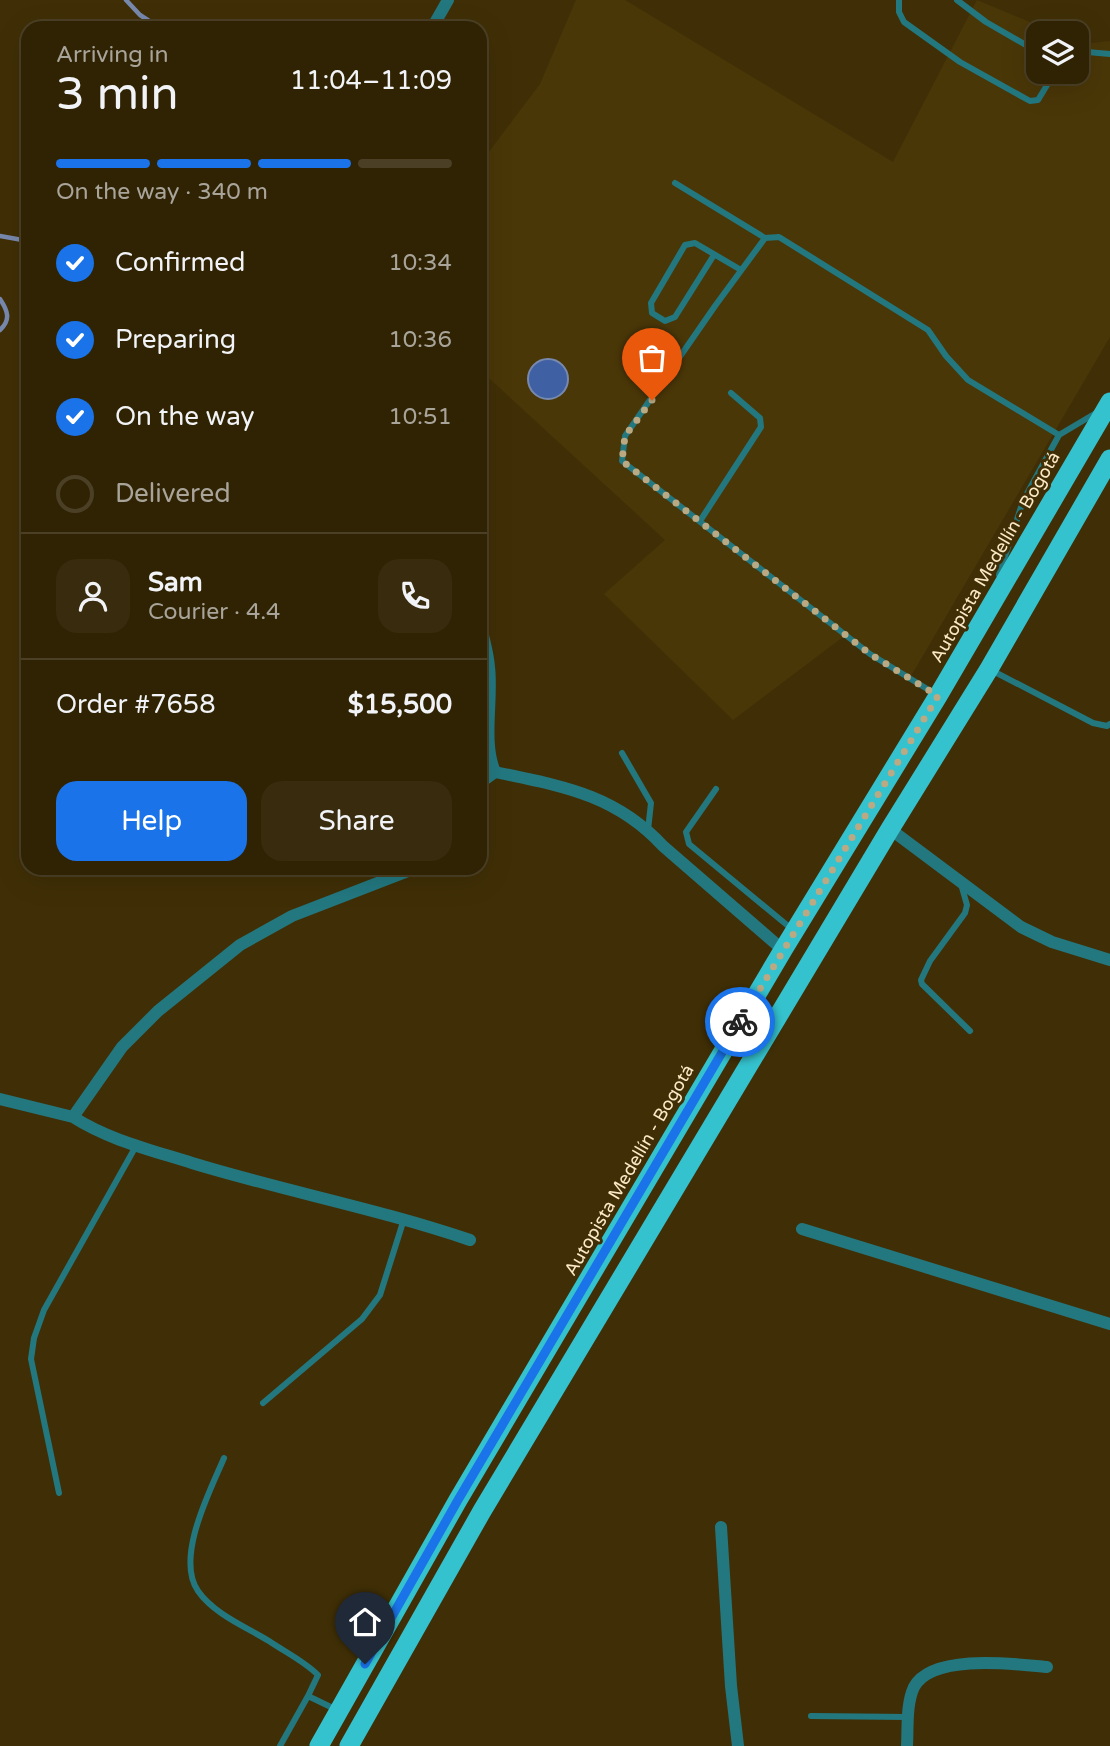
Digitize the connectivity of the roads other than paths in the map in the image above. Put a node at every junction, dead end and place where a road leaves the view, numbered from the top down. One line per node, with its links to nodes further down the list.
1 (448, 0): 4 (street)
2 (900, 0): 8 (lane)
3 (957, 0): 5 (lane)
4 (436, 21)
5 (1026, 45)
6 (1089, 52): 7 (lane)
7 (1110, 54)
8 (1048, 84)
9 (675, 183): 10 (lane)
10 (765, 238): 12 (lane); 15 (lane)
11 (714, 255): 11 (lane); 12 (lane)
12 (741, 270): 17 (lane)
13 (732, 393): 17 (lane)
14 (1109, 404): 15 (lane); 18 (highway, Autopista Medellín - Bogotá)
15 (1059, 435): 18 (lane)
16 (1110, 459): 20 (highway)
17 (699, 521): 21 (lane)
18 (989, 606): 21 (highway, Autopista Medellín - Bogotá)
19 (487, 657): 24 (street)
20 (989, 670): 22 (lane); 27 (highway)
21 (938, 696): 31 (highway, Autopista Medellín - Bogotá)
22 (1110, 724)
23 (622, 753): 28 (lane)
24 (495, 772): 25 (street); 28 (street)
25 (487, 778)
26 (716, 789): 31 (lane)
27 (890, 828): 30 (street); 53 (highway)
28 (648, 830): 32 (street)
29 (398, 875): 36 (street)
30 (961, 882): 33 (street); 34 (lane)
31 (794, 931): 32 (highway, Autopista Medellín - Bogotá)
32 (783, 950): 48 (highway, Autopista Medellín - Bogotá)
33 (1110, 960)
34 (970, 1031)
35 (0, 1099): 36 (street)
36 (73, 1116): 37 (street)
37 (136, 1146): 38 (street); 44 (lane)
38 (404, 1219): 40 (street); 42 (lane)
39 (802, 1229): 41 (street)
40 (470, 1240)
41 (1110, 1324)
42 (263, 1403)
43 (224, 1458): 47 (lane)
44 (60, 1493)
45 (721, 1527): 54 (street)
46 (1047, 1667): 50 (street)
47 (308, 1696): 48 (lane); 51 (lane)
48 (338, 1711): 52 (highway, Autopista Medellín - Bogotá)
49 (811, 1716): 50 (lane)
50 (909, 1717): 55 (street)
51 (281, 1746)
52 (319, 1746)
53 (349, 1746)
54 (738, 1746)
55 (907, 1746)

